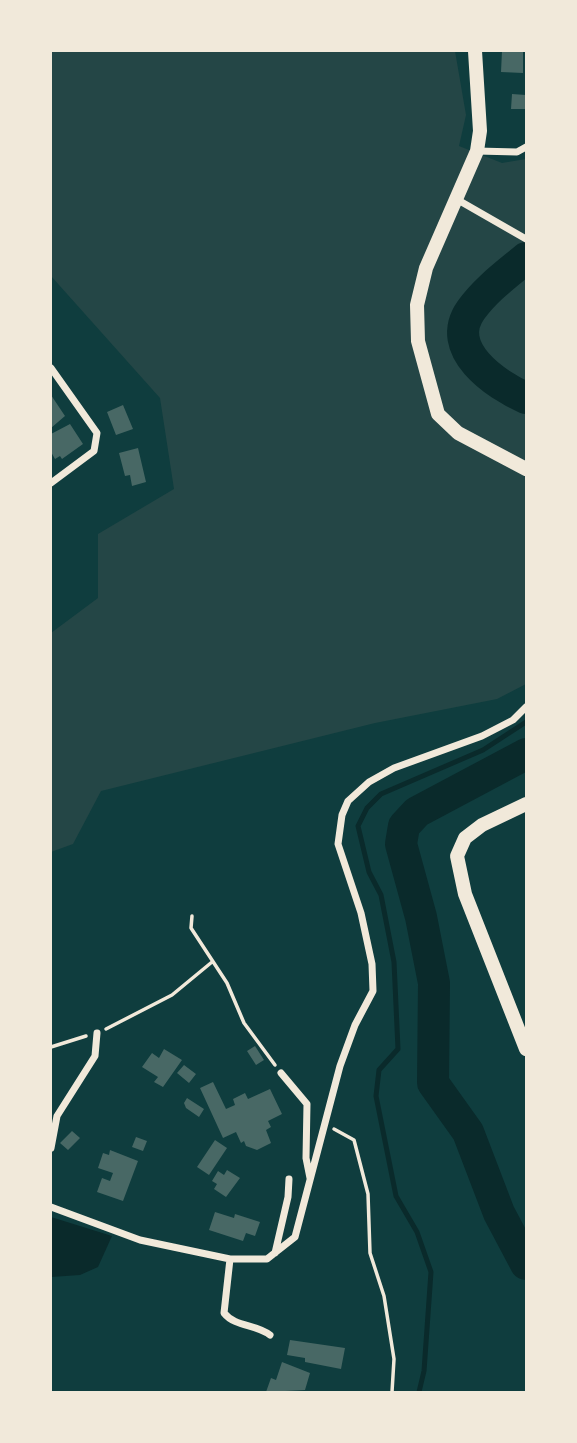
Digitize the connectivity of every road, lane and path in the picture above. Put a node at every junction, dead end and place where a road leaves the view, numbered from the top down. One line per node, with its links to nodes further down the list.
1 (475, 51): 3 (main road)
2 (526, 147): 3 (street)
3 (477, 152): 4 (main road)
4 (463, 203): 5 (street); 7 (main road)
5 (526, 239)
6 (51, 368): 8 (street)
7 (526, 469)
8 (51, 483)
9 (526, 707): 17 (street)
10 (526, 804): 15 (main road)
11 (192, 916): 12 (path)
12 (212, 962): 13 (path); 16 (path)
13 (97, 1033): 14 (path); 18 (street)
14 (51, 1047)
15 (526, 1049)
16 (281, 1073): 20 (street)
17 (326, 1125): 20 (street); 25 (path)
18 (51, 1147)
19 (289, 1179): 22 (street)
20 (310, 1181): 22 (street)
21 (51, 1207): 23 (street)
22 (275, 1254): 23 (street)
23 (230, 1259): 24 (street)
24 (270, 1335)
25 (392, 1392)

